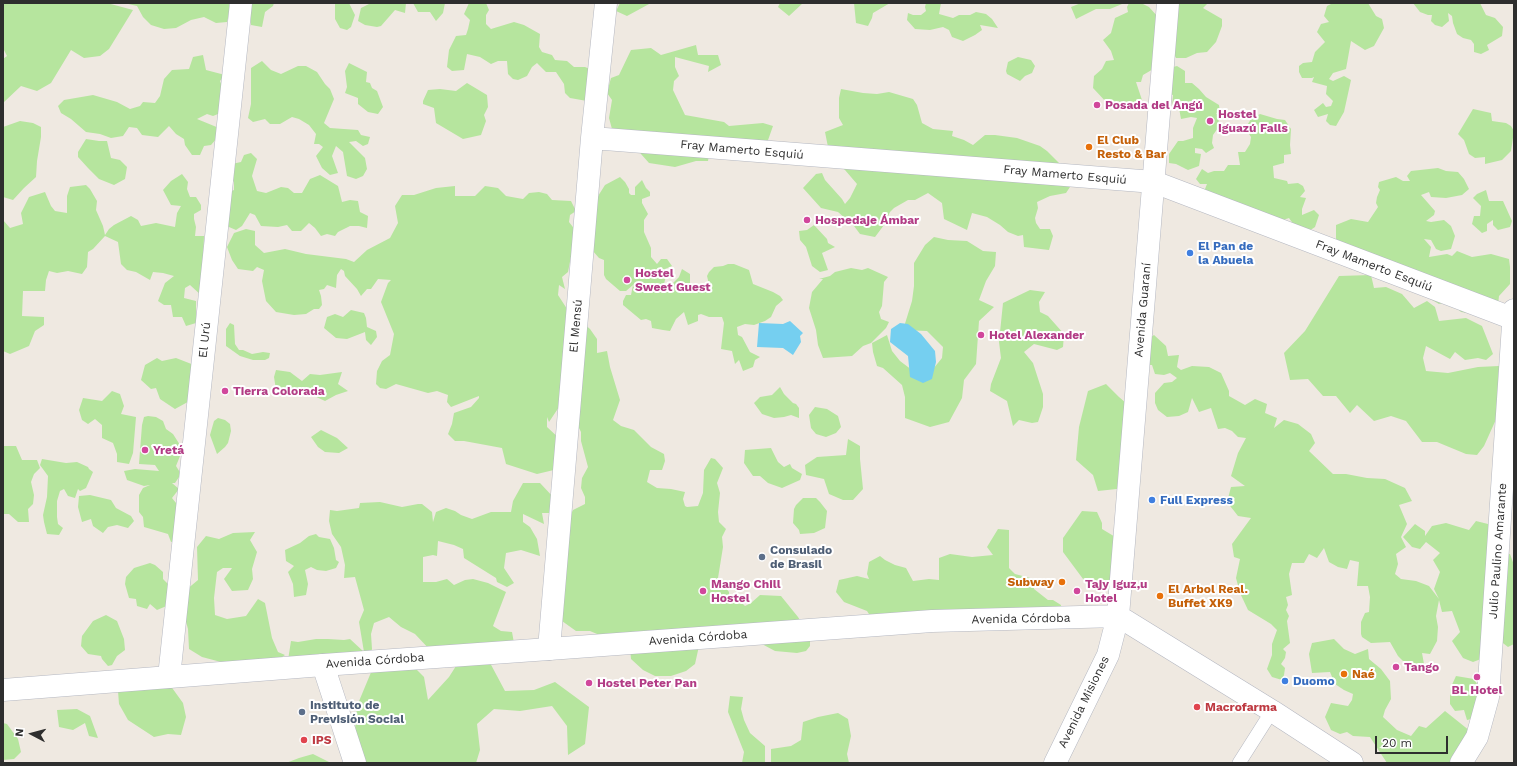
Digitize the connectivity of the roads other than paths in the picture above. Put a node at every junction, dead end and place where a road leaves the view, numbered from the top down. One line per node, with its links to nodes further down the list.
1 (241, 3): 10 (street, El Urú)
2 (606, 3): 4 (street, El Mensú)
3 (1168, 3): 5 (street, Avenida Guaraní)
4 (592, 138): 5 (street, Fray Mamerto Esquiú); 8 (street, El Mensú)
5 (1154, 182): 6 (street, Fray Mamerto Esquiú); 7 (street, Avenida Guaraní)
6 (1514, 316): 17 (street, Julio Paulino Amarante)
7 (1118, 616): 8 (street, Avenida Córdoba); 12 (street); 14 (street, Avenida Misiones)
8 (549, 649): 9 (street, Avenida Córdoba)
9 (323, 665): 10 (street, Avenida Córdoba); 13 (street)
10 (169, 676): 11 (street, Avenida Córdoba)
11 (3, 690)
12 (1272, 711): 15 (lane); 16 (street)
13 (355, 763)
14 (1055, 763)
15 (1239, 763)
16 (1352, 763)
17 (1461, 763)

